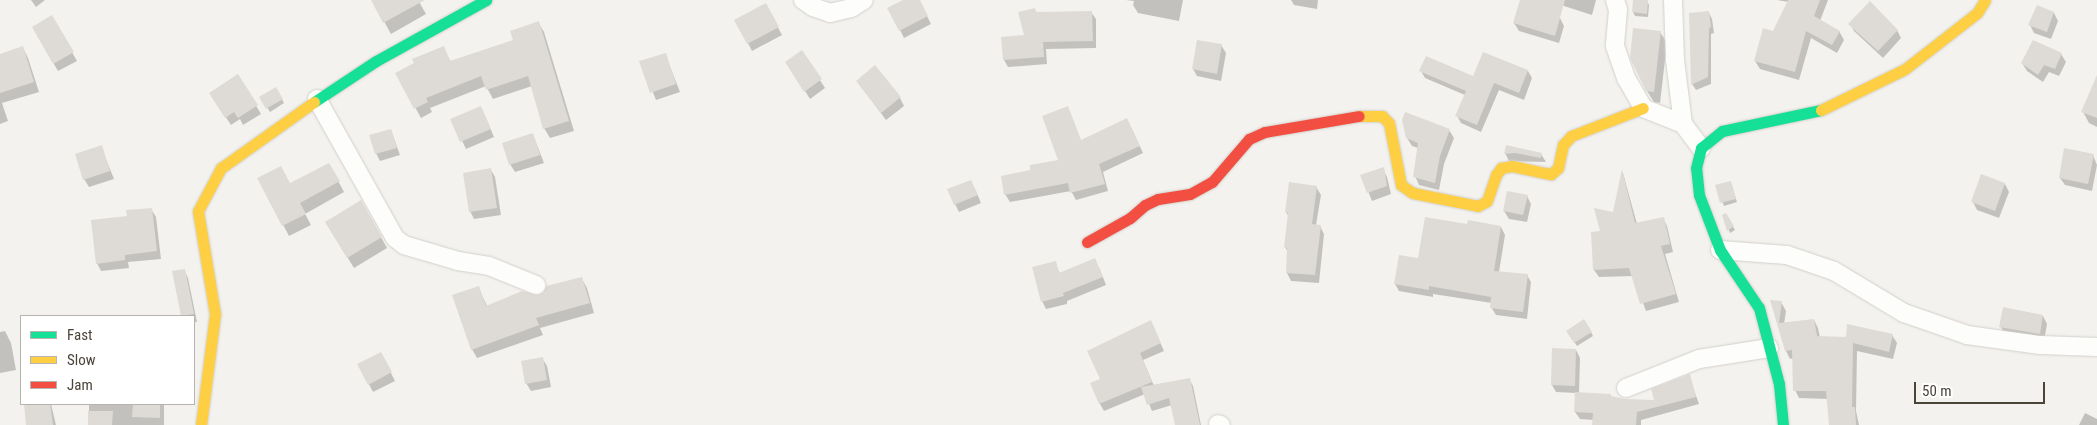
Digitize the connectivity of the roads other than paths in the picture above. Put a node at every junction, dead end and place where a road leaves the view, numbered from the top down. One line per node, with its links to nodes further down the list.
1 (486, 0): 7 (street)
2 (803, 0): 3 (street)
3 (864, 0)
4 (1615, 0): 8 (street)
5 (1674, 0): 9 (street)
6 (1985, 0): 10 (street)
7 (318, 100): 13 (street); 17 (street)
8 (1643, 108): 9 (street); 11 (street)
9 (1683, 124): 10 (street)
10 (1701, 148): 12 (street)
11 (1086, 242)
12 (1720, 250): 14 (street); 15 (street)
13 (536, 285)
14 (2097, 347)
15 (1770, 348): 16 (street); 18 (street)
16 (1626, 388)
17 (201, 425)
18 (1783, 425)

